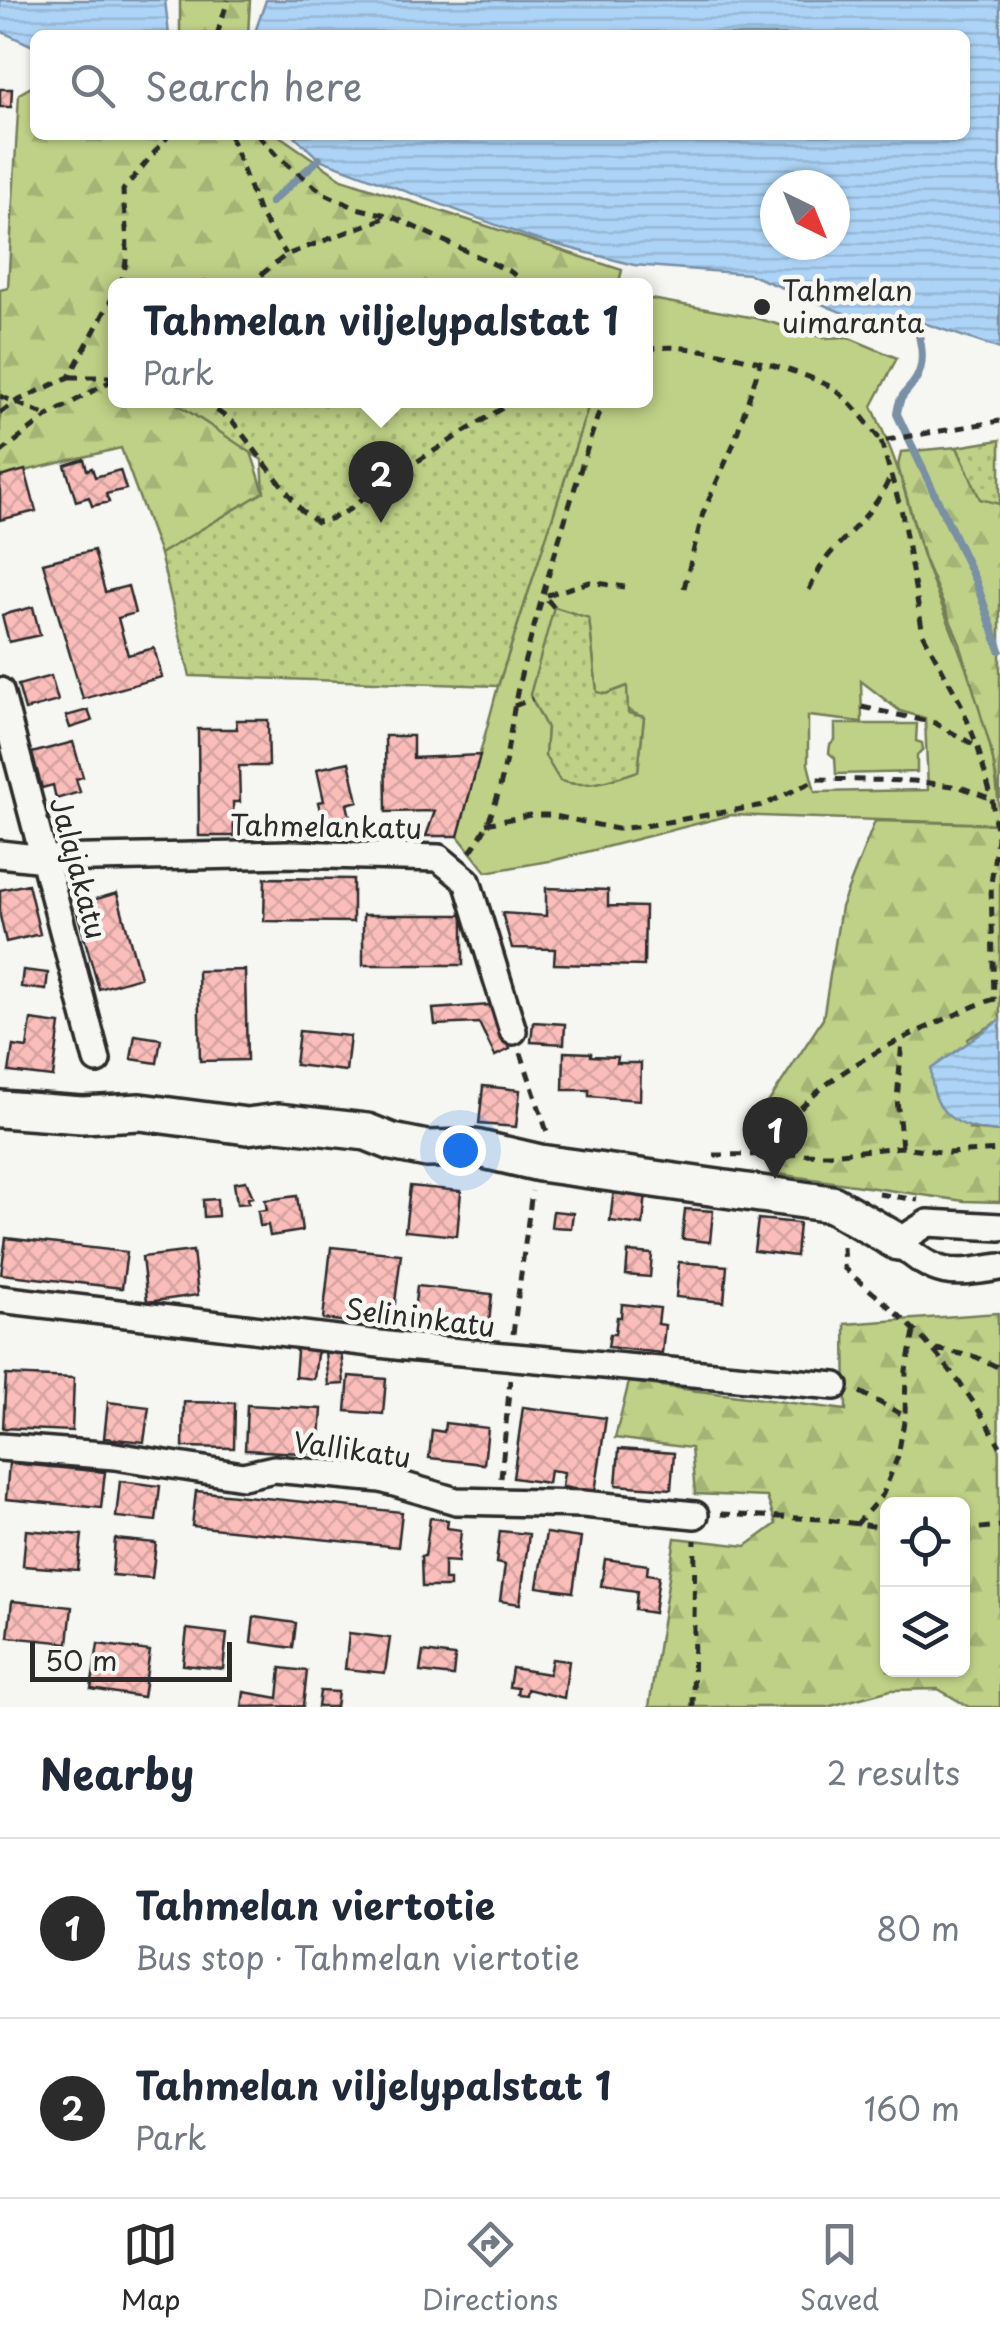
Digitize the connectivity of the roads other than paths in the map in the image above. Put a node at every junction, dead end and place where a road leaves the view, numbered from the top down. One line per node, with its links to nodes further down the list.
1 (0, 691): 3 (street, Jalajakatu)
2 (0, 854): 3 (street, Tahmelankatu)
3 (45, 859): 4 (street, Tahmelankatu); 5 (street, Jalajakatu)
4 (513, 1032)
5 (97, 1060)
6 (0, 1108): 8 (street)
7 (1000, 1226): 8 (street)
8 (898, 1242): 9 (street)
9 (1000, 1266)
10 (0, 1298): 11 (street, Selininkatu)
11 (835, 1386)
12 (0, 1446): 13 (street, Vallikatu)
13 (708, 1514)

